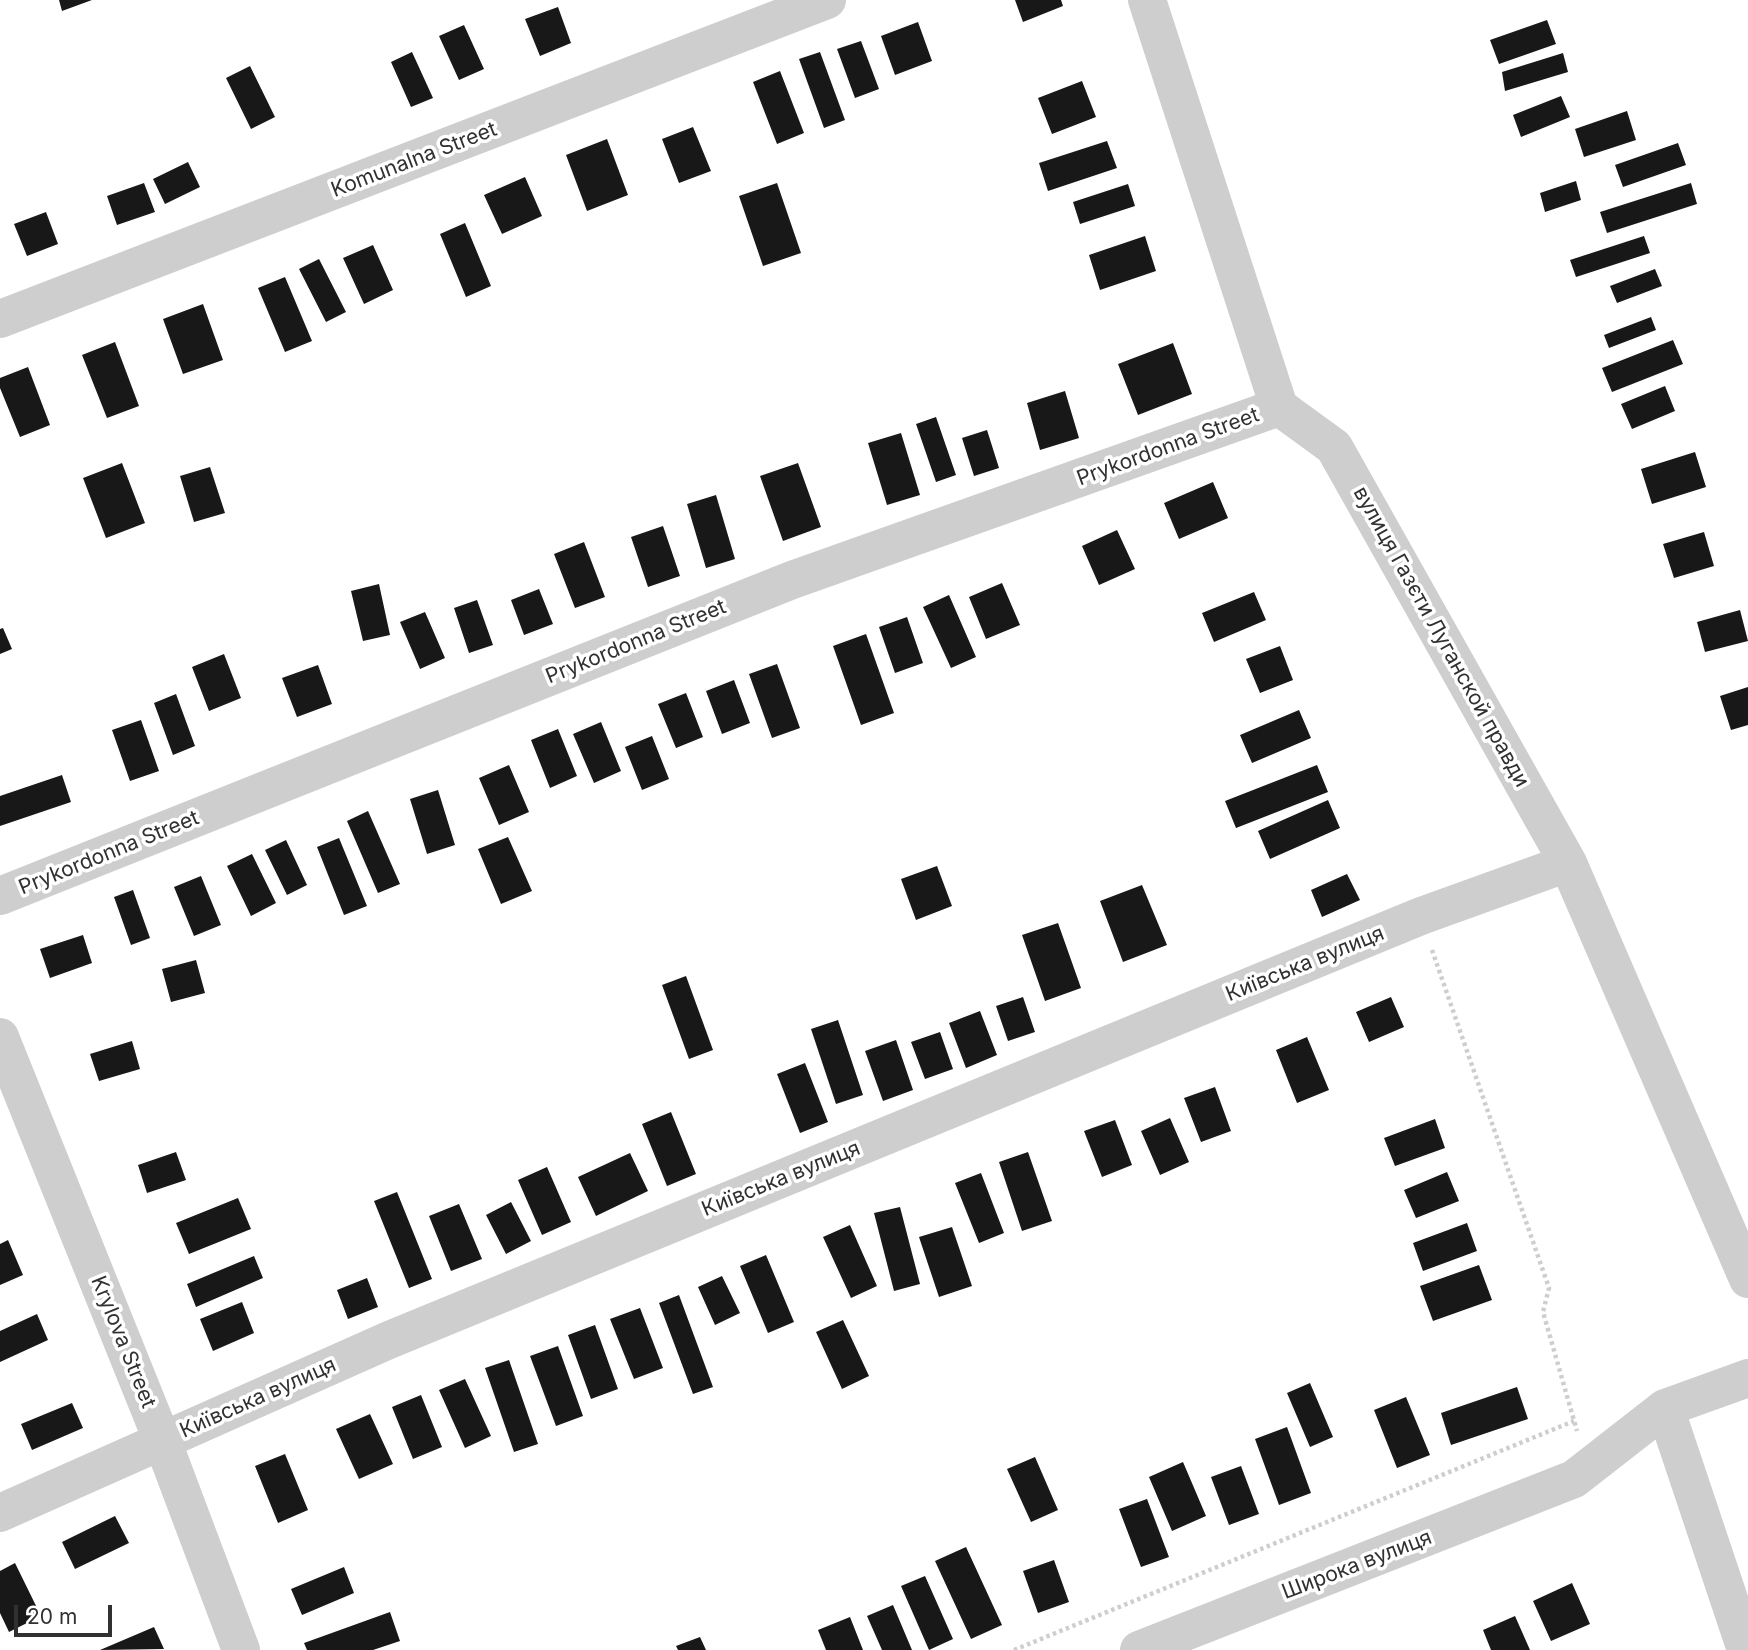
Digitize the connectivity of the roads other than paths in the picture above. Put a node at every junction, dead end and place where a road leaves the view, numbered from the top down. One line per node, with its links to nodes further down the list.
1 (827, 0): 3 (street, Komunalna Street)
2 (1147, 0): 4 (street)
3 (0, 319)
4 (1279, 407): 5 (street, вулиця Газєти Луганской правди); 6 (street, Prykordonna Street)
5 (1568, 863): 8 (street, вулиця Газєти Луганской правди); 11 (street, Київська вулиця)
6 (0, 896)
7 (0, 1037): 11 (street, Krylova Street)
8 (1748, 1279)
9 (1748, 1378): 10 (street, Широка вулиця)
10 (1665, 1408): 14 (street, Широка вулиця); 15 (street)
11 (162, 1440): 12 (street, Київська вулиця); 13 (street, Krylova Street)
12 (0, 1513)
13 (241, 1650)
14 (1139, 1650)
15 (1746, 1650)

